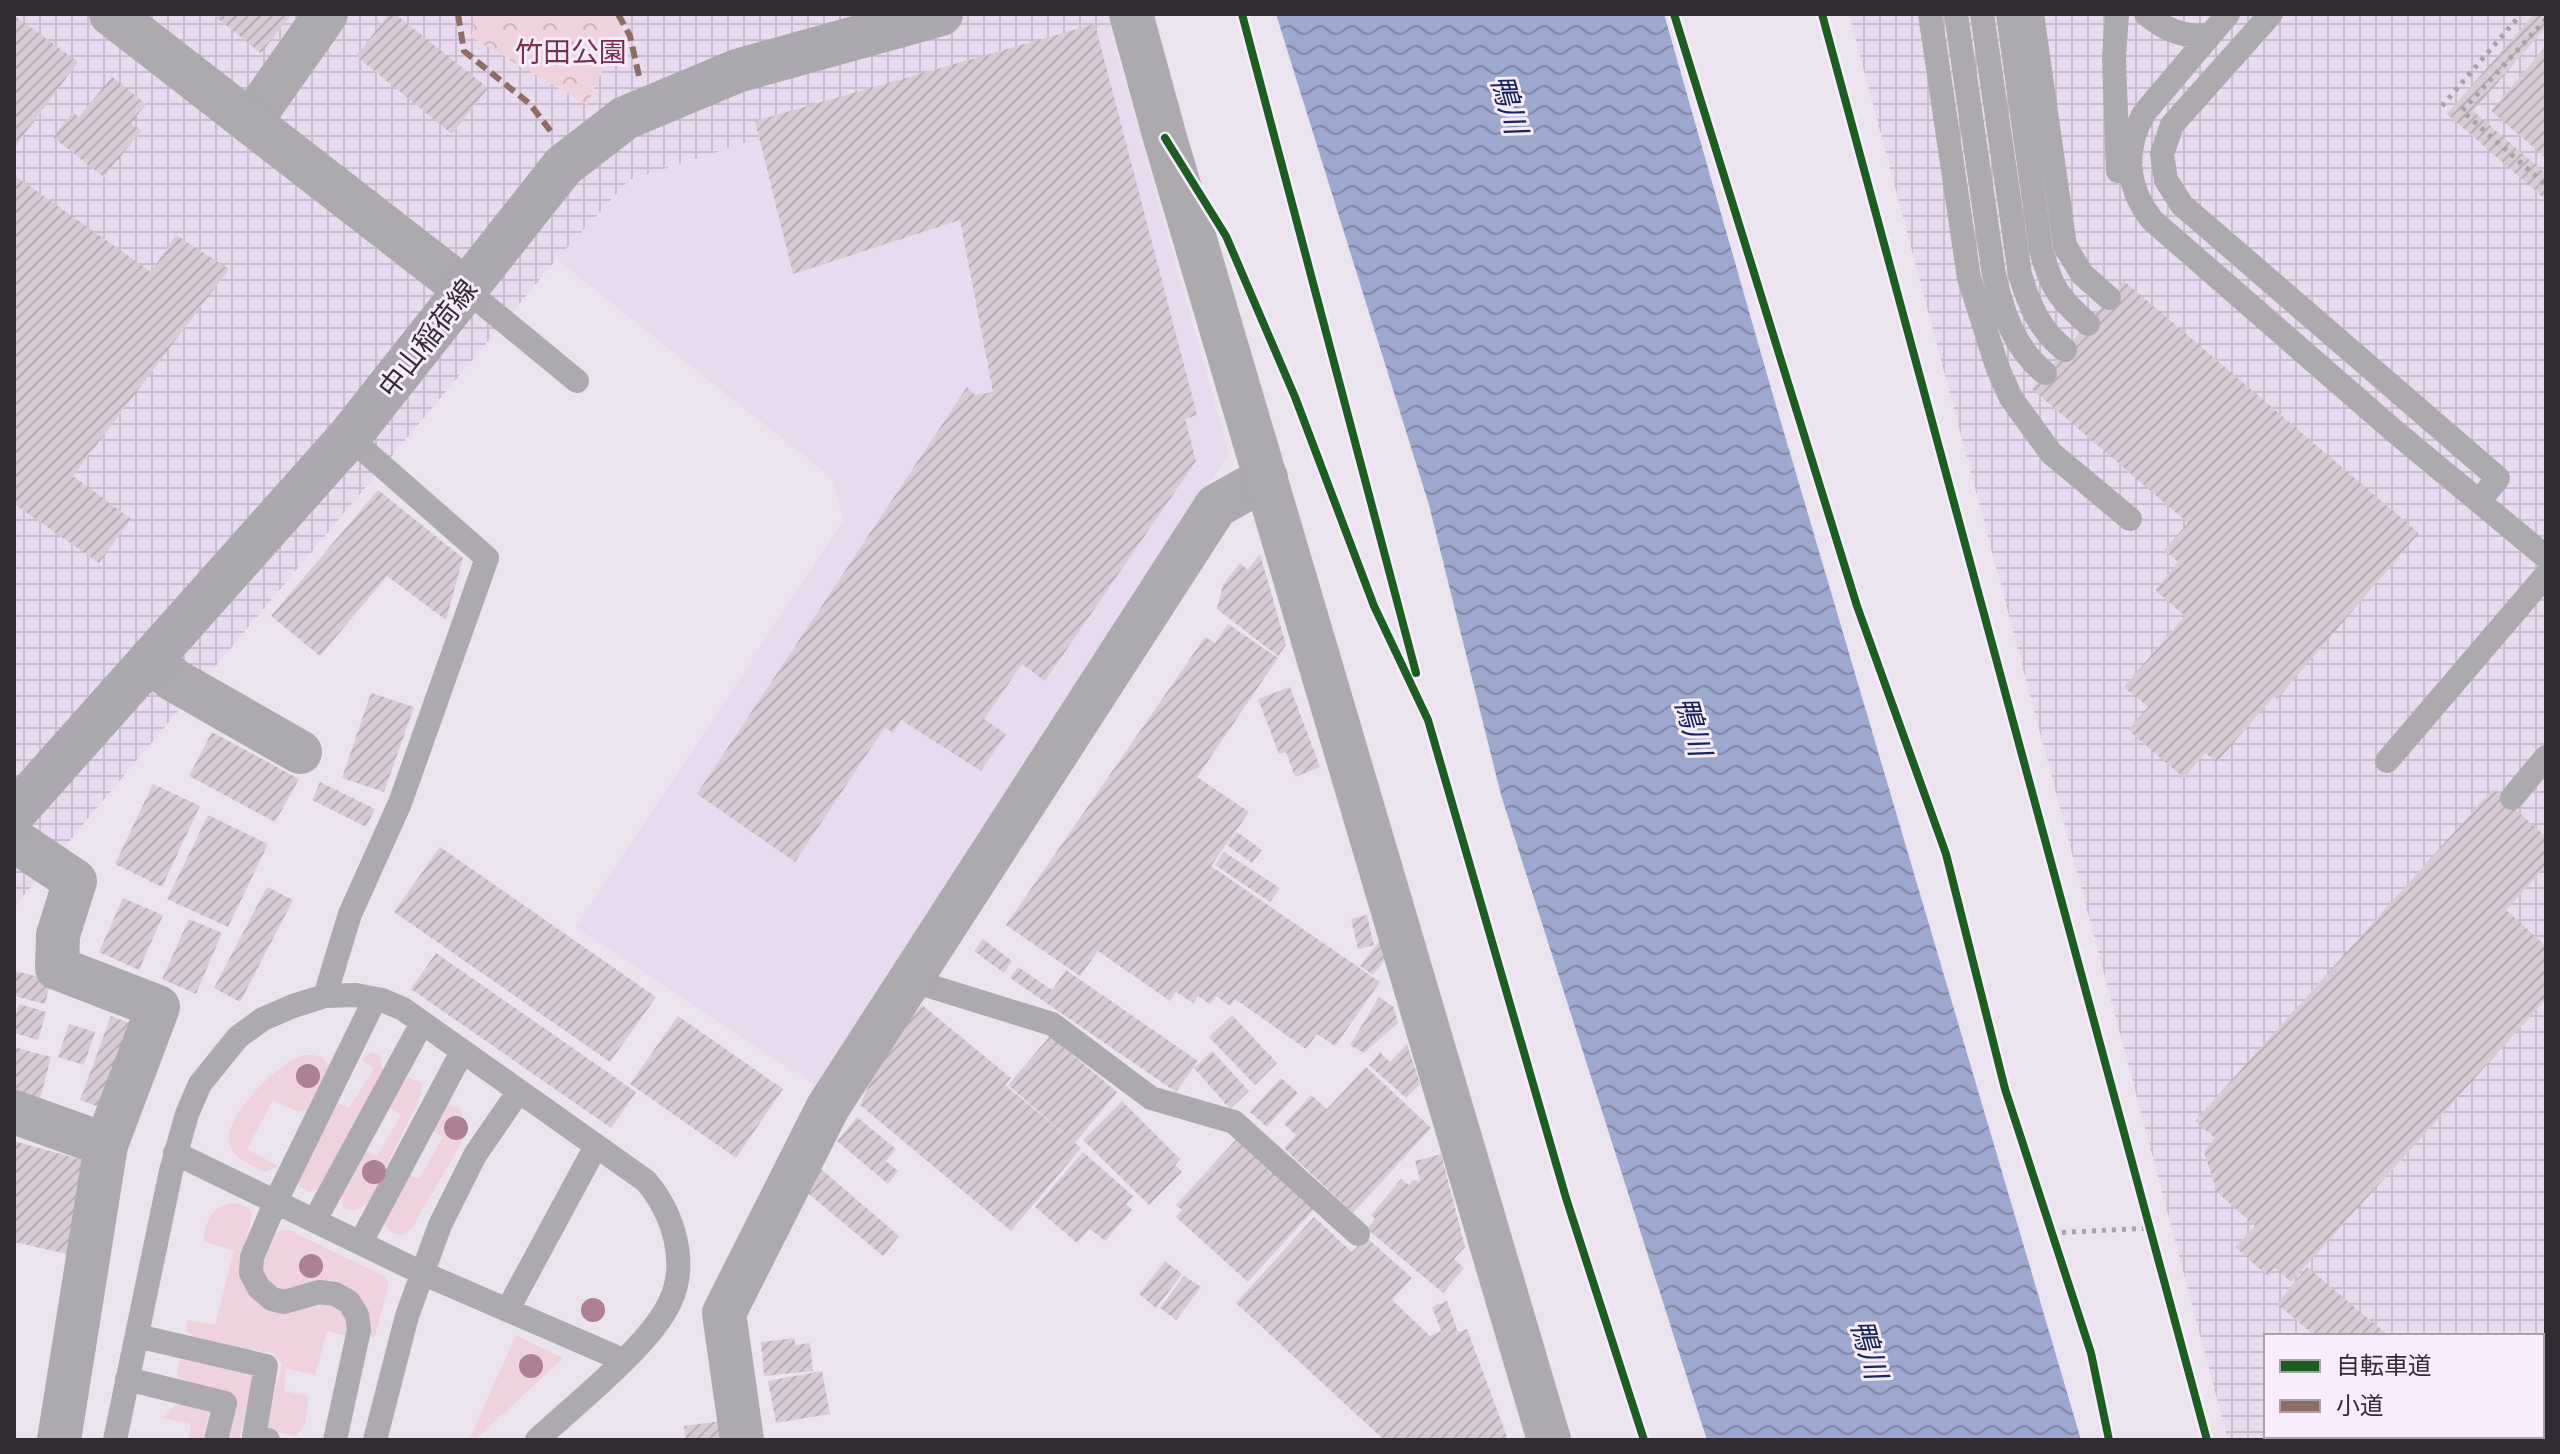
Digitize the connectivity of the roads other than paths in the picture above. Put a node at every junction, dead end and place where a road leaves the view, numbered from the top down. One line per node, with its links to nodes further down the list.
1 (111, 14): 15 (street)
2 (326, 14): 15 (street)
3 (941, 14): 17 (main road, 中山稲荷線)
4 (1131, 14): 24 (street)
5 (1930, 14): 26 (lane)
6 (1956, 14): 21 (lane)
7 (1982, 14): 20 (lane)
8 (2008, 14): 19 (lane)
9 (2032, 14): 18 (lane)
10 (2117, 14): 16 (lane)
11 (2146, 14): 14 (lane)
12 (2228, 14): 14 (lane)
13 (2271, 14): 25 (lane)
14 (2211, 34): 16 (lane)
15 (250, 122): 17 (street)
16 (2152, 220): 25 (lane)
17 (465, 289): 22 (lane); 23 (main road, 中山稲荷線)
18 (2109, 298)
19 (2088, 324)
20 (2065, 350)
21 (2045, 373)
22 (577, 381)
23 (349, 437): 29 (main road, 中山稲荷線); 37 (lane)
24 (1266, 478): 36 (street); 63 (street)
25 (2479, 501): 27 (lane)
26 (2130, 519)
27 (2546, 557)
28 (2546, 575): 32 (lane)
29 (150, 660): 30 (street); 34 (main road, 中山稲荷線)
30 (300, 752)
31 (2546, 757): 33 (lane)
32 (2387, 761)
33 (2512, 798)
34 (14, 813)
35 (14, 840): 43 (street)
36 (910, 980): 48 (lane); 62 (street)
37 (325, 996): 38 (lane); 45 (lane)
38 (375, 999): 39 (lane); 46 (lane)
39 (422, 1023): 40 (lane); 47 (lane)
40 (462, 1052): 41 (lane); 49 (lane)
41 (519, 1091): 44 (lane); 50 (lane)
42 (14, 1112): 43 (street)
43 (106, 1145): 55 (street)
44 (596, 1146): 51 (lane); 53 (lane)
45 (175, 1153): 46 (lane); 52 (lane)
46 (276, 1201): 47 (lane); 59 (lane)
47 (315, 1220): 49 (lane)
48 (1358, 1234)
49 (361, 1242): 50 (lane)
50 (422, 1273): 51 (lane); 60 (lane)
51 (508, 1309): 53 (lane)
52 (137, 1336): 54 (lane); 58 (lane)
53 (623, 1360): 61 (lane)
54 (127, 1379): 56 (lane); 57 (lane)
55 (59, 1440)
56 (115, 1440)
57 (216, 1440)
58 (268, 1440)
59 (335, 1440)
60 (375, 1440)
61 (537, 1440)
62 (742, 1440)
63 (1549, 1440)

